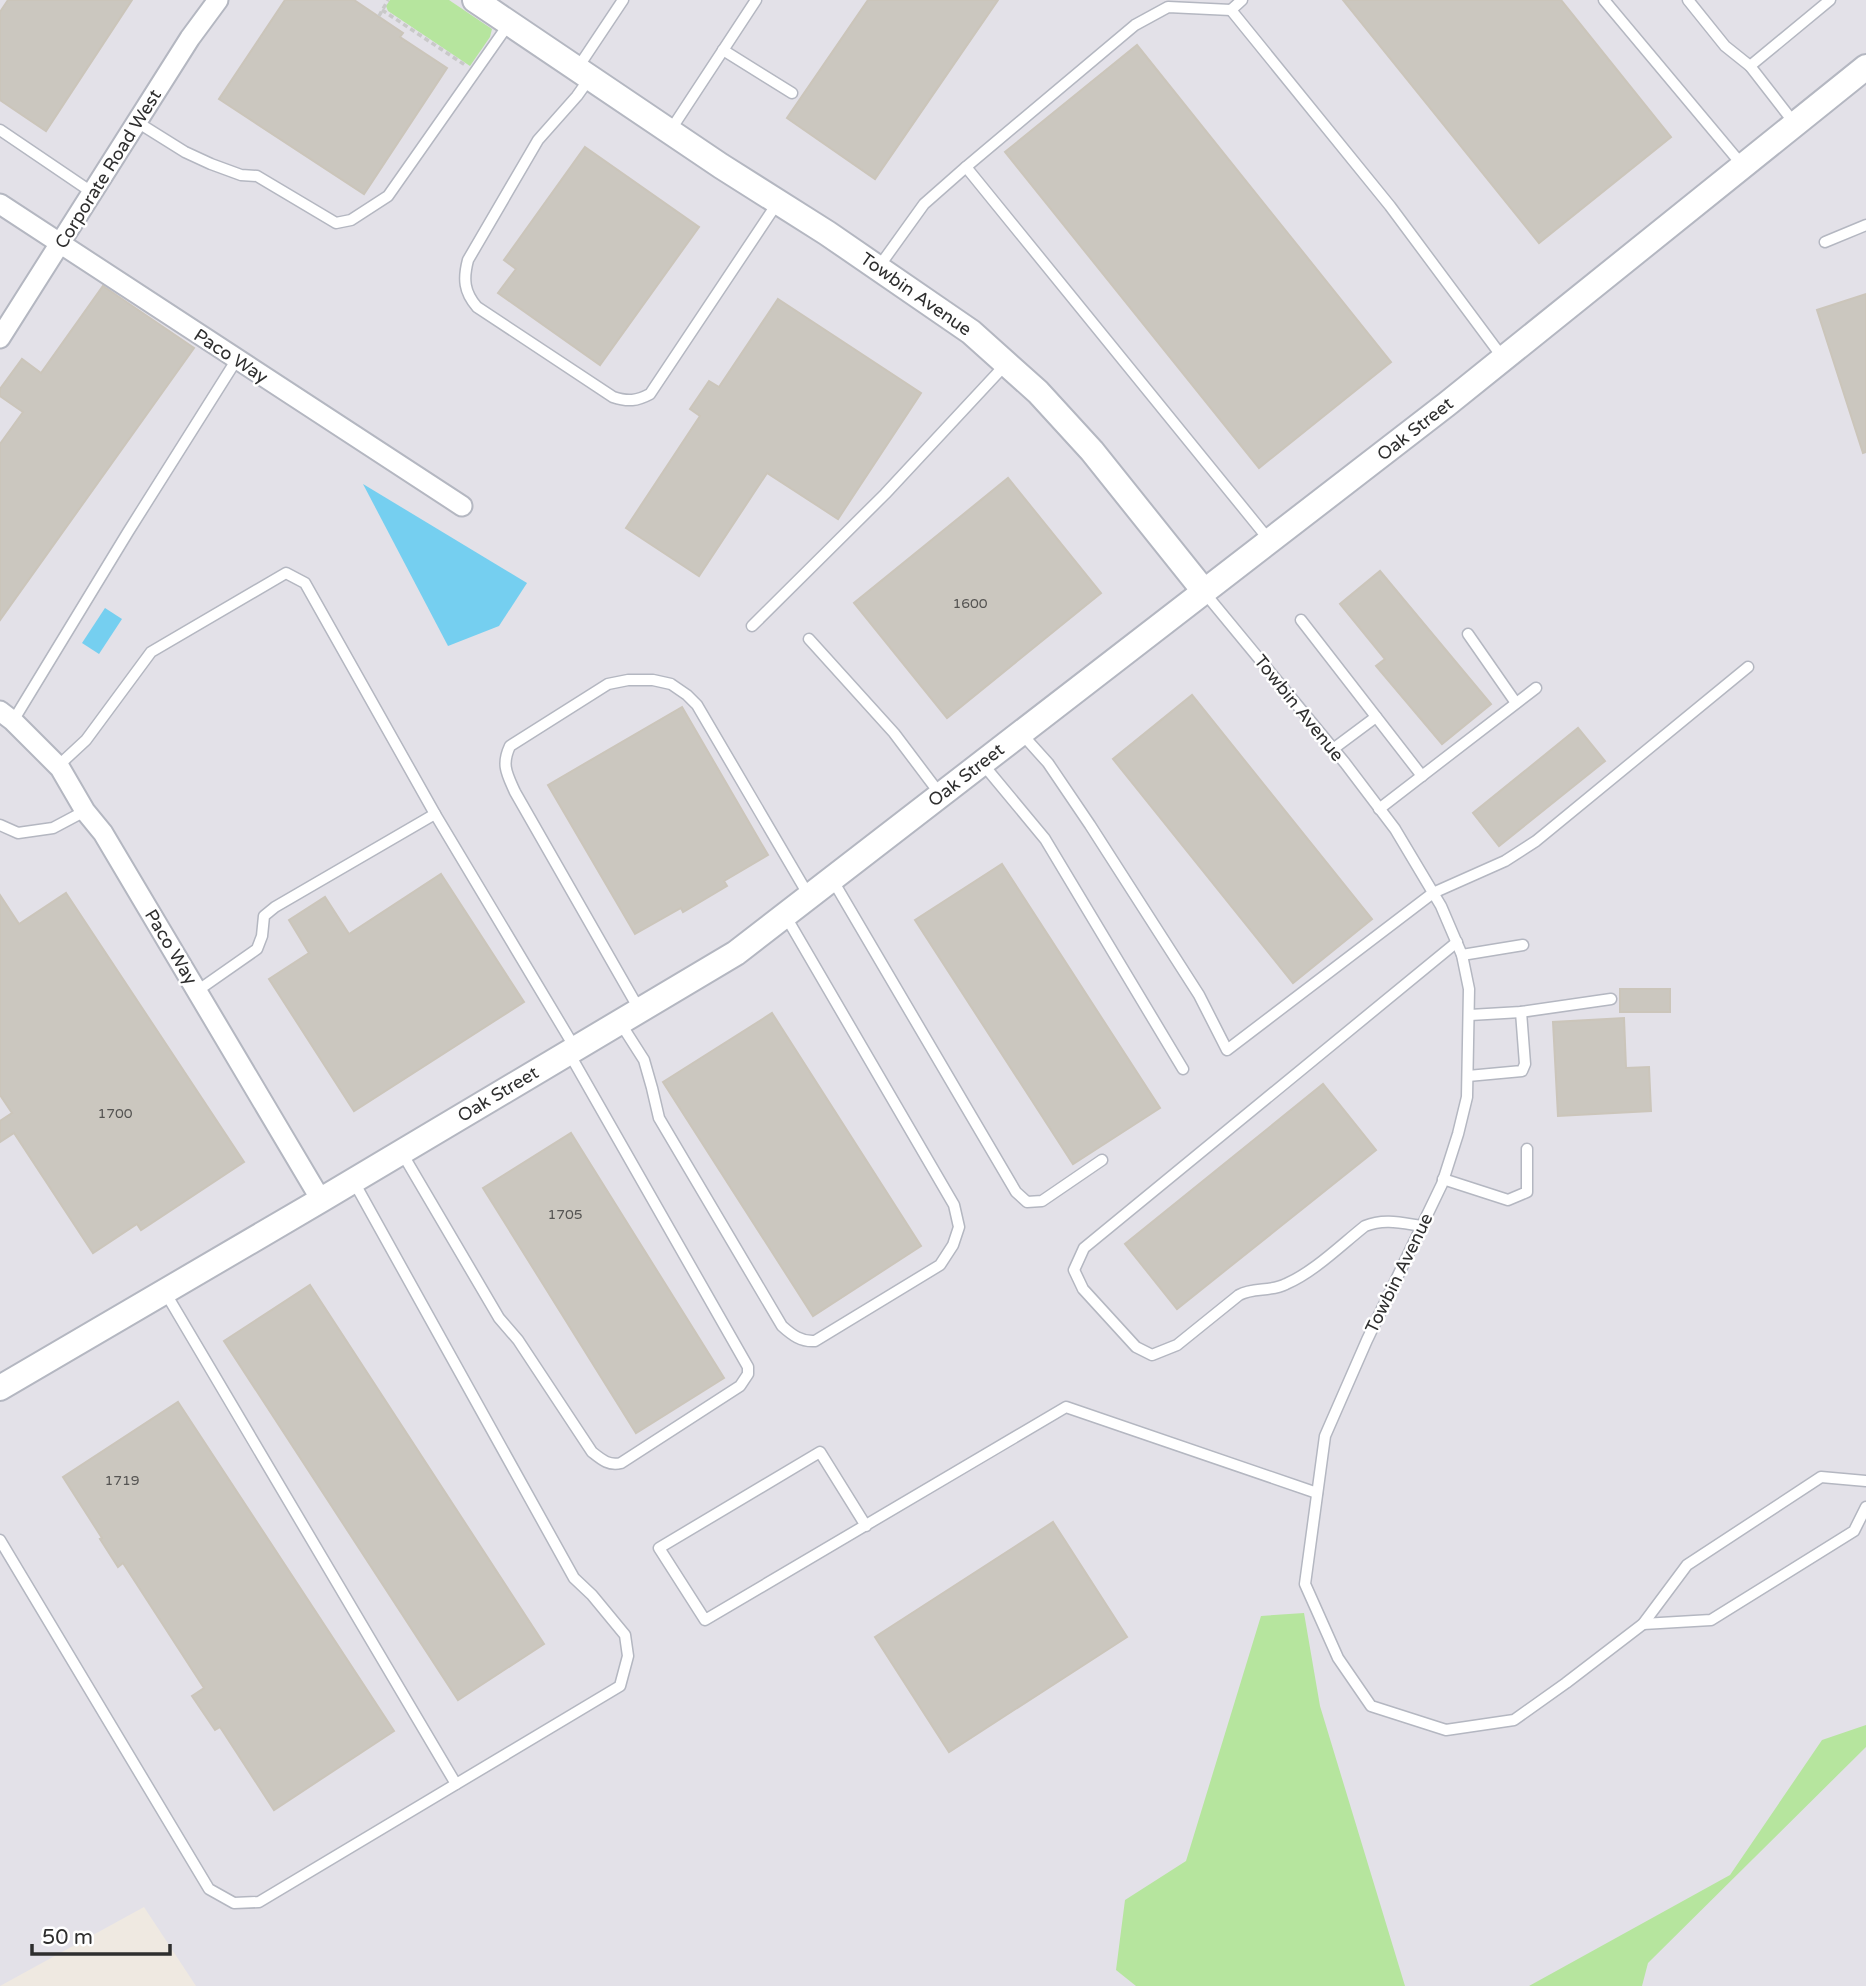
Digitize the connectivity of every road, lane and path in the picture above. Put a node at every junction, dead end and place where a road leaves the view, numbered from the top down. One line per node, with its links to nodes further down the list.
1 (218, 0): 20 (street, Corporate Road West)
2 (388, 0): 10 (path)
3 (474, 0): 13 (street, Towbin Avenue)
4 (623, 0): 17 (lane)
5 (756, 0): 14 (lane)
6 (1242, 0): 11 (lane)
7 (1604, 0): 25 (lane)
8 (1688, 0): 15 (lane)
9 (1830, 0): 15 (lane)
10 (382, 10): 12 (path); 16 (path)
11 (1231, 10): 24 (lane); 34 (lane)
12 (379, 16)
13 (509, 24): 16 (lane); 17 (street, Towbin Avenue)
14 (723, 50): 19 (lane); 23 (lane)
15 (1750, 66): 21 (lane)
16 (476, 72): 20 (lane)
17 (584, 73): 23 (street, Towbin Avenue); 27 (lane)
18 (1864, 73): 21 (street, Oak Street)
19 (792, 93)
20 (137, 122): 26 (street, Corporate Road West)
21 (1796, 124): 25 (street, Oak Street)
22 (0, 130): 26 (lane)
23 (670, 131): 27 (street, Towbin Avenue)
24 (967, 167): 32 (lane); 38 (lane)
25 (1743, 167): 34 (street, Oak Street)
26 (93, 193): 31 (street, Corporate Road West)
27 (778, 202): 32 (street, Towbin Avenue)
28 (0, 204): 31 (street, Paco Way)
29 (1866, 225): 30 (lane)
30 (1825, 242)
31 (60, 245): 33 (street, Corporate Road West); 35 (street, Paco Way)
32 (878, 268): 36 (street, Towbin Avenue)
33 (0, 338)
34 (1503, 358): 38 (street, Oak Street)
35 (237, 359): 37 (street, Paco Way); 47 (lane)
36 (1007, 364): 39 (street, Towbin Avenue); 41 (lane)
37 (462, 506)
38 (1270, 541): 39 (street, Oak Street)
39 (1204, 592): 49 (street, Oak Street); 50 (lane, Towbin Avenue)
40 (1301, 620): 48 (lane)
41 (752, 626)
42 (1468, 634): 46 (lane)
43 (809, 639): 54 (lane)
44 (1748, 667): 60 (lane)
45 (1536, 688): 46 (lane)
46 (1516, 703): 53 (lane)
47 (7, 716): 52 (street, Paco Way)
48 (1376, 717): 50 (lane); 53 (lane)
49 (1021, 733): 51 (street, Oak Street); 60 (lane)
50 (1333, 749): 55 (lane, Towbin Avenue)
51 (982, 763): 54 (street, Oak Street); 72 (lane)
52 (58, 766): 56 (street, Paco Way); 57 (lane)
53 (1422, 776): 55 (lane)
54 (941, 794): 59 (street, Oak Street)
55 (1379, 809): 60 (lane, Towbin Avenue)
56 (85, 811): 58 (lane); 66 (street, Paco Way)
57 (435, 814): 66 (lane); 71 (lane)
58 (0, 825)
59 (832, 878): 61 (street, Oak Street); 76 (lane)
60 (1433, 893): 63 (lane, Towbin Avenue)
61 (809, 896): 62 (street, Oak Street); 70 (lane)
62 (785, 915): 70 (street, Oak Street); 70 (lane)
63 (1457, 942): 65 (lane, Towbin Avenue); 80 (lane)
64 (1523, 945): 65 (lane)
65 (1462, 955): 69 (lane, Towbin Avenue)
66 (197, 991): 79 (street, Paco Way)
67 (1611, 999): 68 (lane)
68 (1521, 1013): 69 (lane); 73 (lane)
69 (1470, 1015): 73 (lane, Towbin Avenue)
70 (630, 1016): 71 (street, Oak Street)
71 (572, 1051): 75 (street, Oak Street); 75 (lane)
72 (1182, 1069)
73 (1468, 1076): 77 (lane, Towbin Avenue)
74 (1527, 1149): 77 (lane)
75 (402, 1152): 78 (street, Oak Street)
76 (1102, 1160)
77 (1443, 1179): 80 (lane, Towbin Avenue)
78 (354, 1181): 79 (street, Oak Street); 89 (lane)
79 (321, 1200): 81 (street, Oak Street)
80 (1422, 1226): 84 (lane, Towbin Avenue)
81 (165, 1292): 82 (street, Oak Street); 89 (lane)
82 (0, 1388)
83 (1866, 1481): 88 (lane)
84 (1317, 1493): 86 (lane); 88 (lane, Towbin Avenue)
85 (1866, 1507): 88 (lane)
86 (866, 1525): 86 (lane)
87 (0, 1540): 89 (lane)
88 (1643, 1624)
89 (456, 1784)

